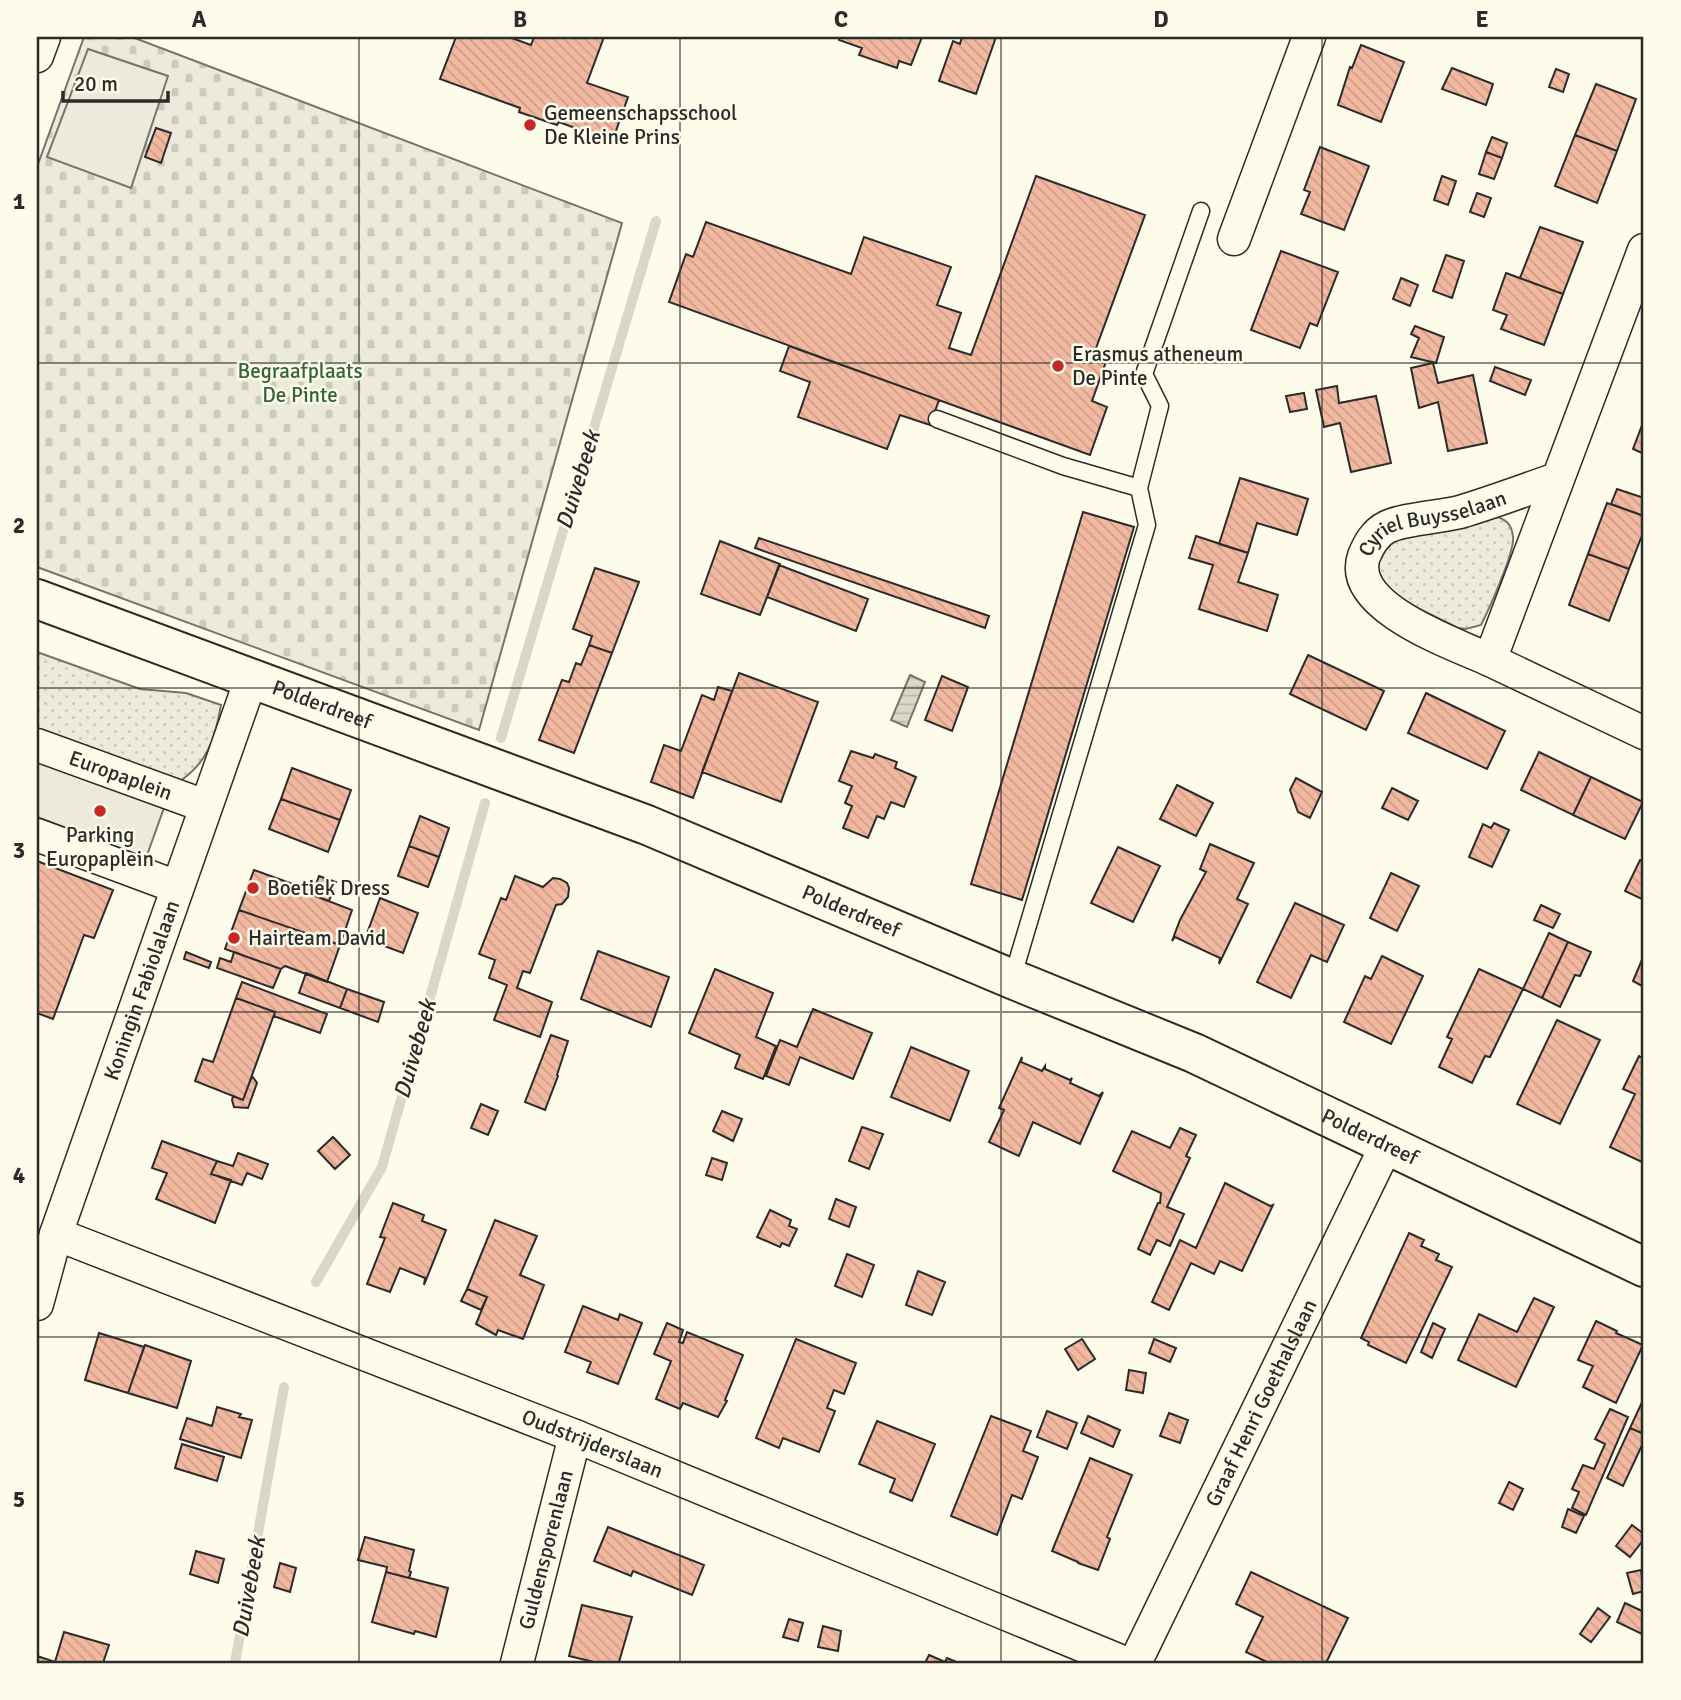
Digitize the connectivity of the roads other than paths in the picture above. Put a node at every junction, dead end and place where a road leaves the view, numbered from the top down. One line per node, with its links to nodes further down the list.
1 (44, 37): 3 (street)
2 (1309, 37): 5 (street)
3 (37, 56)
4 (1201, 211): 9 (lane)
5 (1234, 239)
6 (1644, 250): 8 (street, Cyriel Buysselaan)
7 (937, 419): 9 (lane)
8 (1557, 479): 11 (street, Cyriel Buysselaan); 11 (street, Cyriel Buysselaan)
9 (1139, 488): 18 (lane)
10 (37, 599): 12 (street, Polderdreef)
11 (1490, 660): 13 (street, Cyriel Buysselaan)
12 (251, 679): 15 (street, Koningin Fabiolalaan); 18 (street, Polderdreef)
13 (1644, 733)
14 (37, 745): 15 (street, Europaplein)
15 (205, 806): 17 (street, Koningin Fabiolalaan)
16 (37, 835): 17 (street)
17 (177, 887): 20 (street, Koningin Fabiolalaan)
18 (1012, 979): 19 (street, Polderdreef)
19 (1387, 1144): 21 (street, Polderdreef); 26 (street, Graaf Henri Goethalslaan)
20 (56, 1234): 22 (street, Koningin Fabiolalaan); 23 (street, Oudstrijderslaan)
21 (1644, 1267)
22 (37, 1304)
23 (575, 1436): 24 (street, Guldensporenlaan); 25 (street, Oudstrijderslaan)
24 (517, 1663)
25 (1125, 1663)
26 (1135, 1663)

